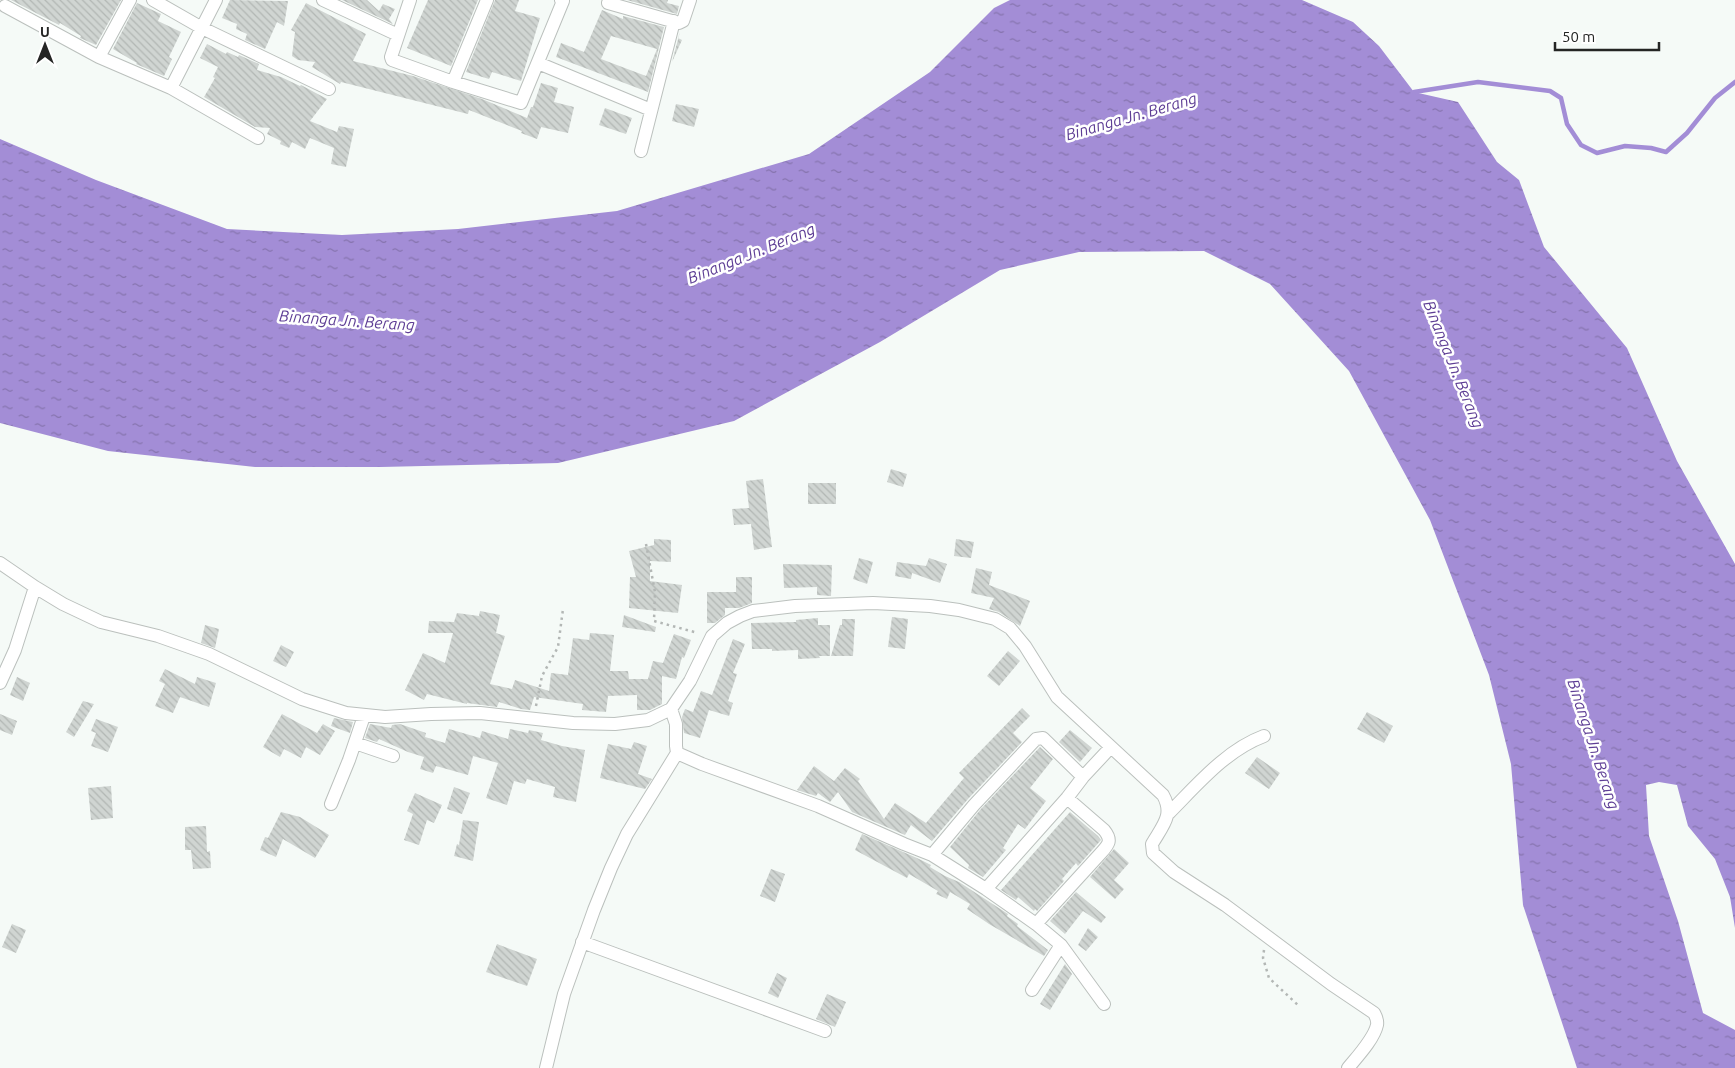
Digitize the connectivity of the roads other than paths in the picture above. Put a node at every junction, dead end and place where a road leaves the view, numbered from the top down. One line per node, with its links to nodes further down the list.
1 (130, 0): 14 (street)
2 (153, 0): 12 (street)
3 (216, 0): 12 (street)
4 (323, 0): 13 (street)
5 (410, 0): 13 (street)
6 (487, 0): 16 (street)
7 (561, 0): 15 (street)
8 (690, 0): 11 (street)
9 (608, 3): 11 (street)
10 (5, 6): 14 (street)
11 (674, 22): 19 (street)
12 (202, 28): 17 (street); 18 (street)
13 (398, 34): 16 (street)
14 (99, 57): 17 (street)
15 (538, 63): 16 (street); 19 (street)
16 (453, 82)
17 (171, 88): 20 (street)
18 (329, 89)
19 (651, 110): 21 (street)
20 (258, 138)
21 (641, 151)
22 (0, 562): 23 (street)
23 (35, 588): 24 (street); 26 (street)
24 (0, 682)
25 (671, 709): 26 (street); 29 (street); 30 (street)
26 (364, 716): 28 (street)
27 (1264, 736): 35 (street)
28 (356, 743): 31 (street); 34 (street)
29 (1111, 747): 32 (street); 35 (street)
30 (677, 753): 36 (street); 39 (street)
31 (393, 756)
32 (1083, 777): 33 (street); 36 (street)
33 (1067, 798): 37 (street); 38 (street)
34 (331, 804)
35 (1168, 813): 45 (street)
36 (932, 855): 37 (street)
37 (986, 889): 38 (street)
38 (1036, 924): 40 (street)
39 (582, 942): 43 (street); 44 (street)
40 (1061, 945): 41 (street); 42 (street)
41 (1032, 990)
42 (1104, 1004)
43 (825, 1031)
44 (546, 1068)
45 (1348, 1068)

